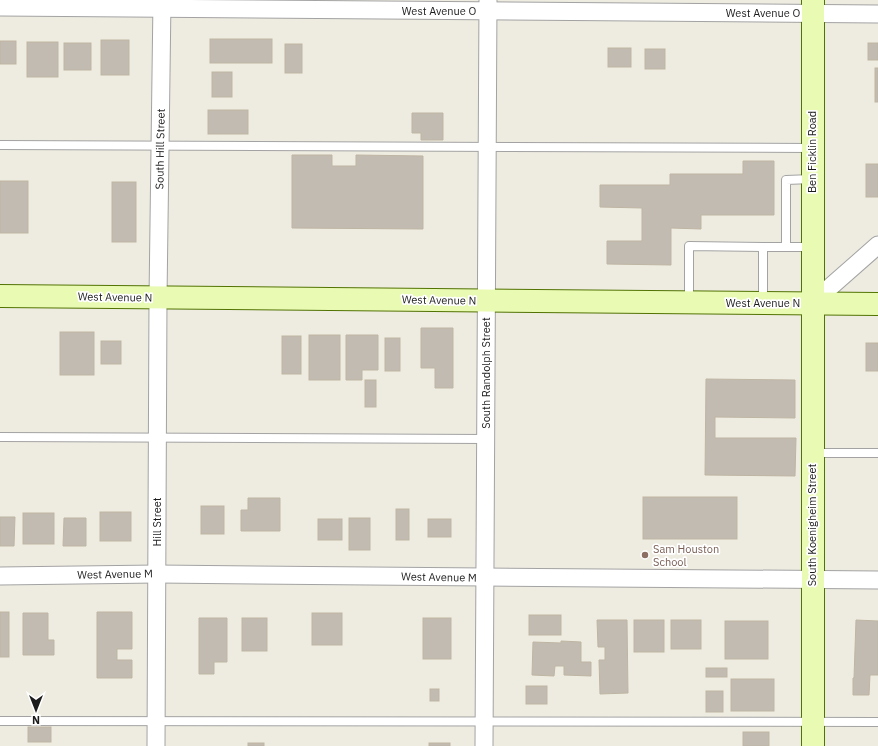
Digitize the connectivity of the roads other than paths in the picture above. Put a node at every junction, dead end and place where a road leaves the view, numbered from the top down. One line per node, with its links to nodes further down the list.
1 (162, 4): 2 (street, West Avenue O); 3 (street, West Avenue O); 7 (street, South Hill Street)
2 (488, 6): 4 (street, West Avenue O); 8 (street, South Randolph Street)
3 (0, 7)
4 (813, 7): 5 (street, West Avenue O); 9 (main road, Ben Ficklin Road)
5 (878, 14)
6 (0, 145): 7 (lane)
7 (160, 146): 8 (lane); 16 (street, South Hill Street)
8 (487, 147): 9 (lane); 17 (street, South Randolph Street)
9 (812, 148): 10 (main road, Ben Ficklin Road)
10 (812, 179): 13 (lane); 14 (main road, Ben Ficklin Road)
11 (878, 245): 20 (street)
12 (763, 247): 13 (lane); 18 (lane); 19 (lane)
13 (786, 247): 14 (lane)
14 (812, 247): 20 (main road, Ben Ficklin Road)
15 (0, 296): 16 (main road, West Avenue N)
16 (158, 298): 17 (main road, West Avenue N); 23 (street, Hill Street)
17 (486, 300): 18 (main road, West Avenue N); 24 (street, South Randolph Street)
18 (689, 302): 19 (main road, West Avenue N)
19 (763, 303): 20 (main road, West Avenue N)
20 (812, 304): 21 (main road, West Avenue N); 25 (main road, South Koenigheim Street)
21 (878, 304)
22 (0, 437): 23 (lane)
23 (158, 438): 24 (lane); 27 (street, Hill Street)
24 (486, 439): 29 (street, South Randolph Street)
25 (812, 453): 26 (lane); 30 (main road, South Koenigheim Street)
26 (878, 453)
27 (157, 574): 28 (street, West Avenue M); 29 (street, West Avenue M); 33 (street, Hill Street)
28 (0, 576)
29 (485, 577): 30 (street, West Avenue M); 34 (street, South Randolph Street)
30 (812, 579): 31 (street, West Avenue M); 35 (main road, South Koenigheim Street)
31 (878, 580)
32 (0, 721): 33 (lane)
33 (156, 721): 34 (lane); 37 (street, Hill Street)
34 (484, 722): 35 (lane); 38 (street, South Randolph Street)
35 (813, 722): 36 (lane); 39 (main road, South Koenigheim Street)
36 (878, 722)
37 (156, 746)
38 (484, 746)
39 (813, 746)

